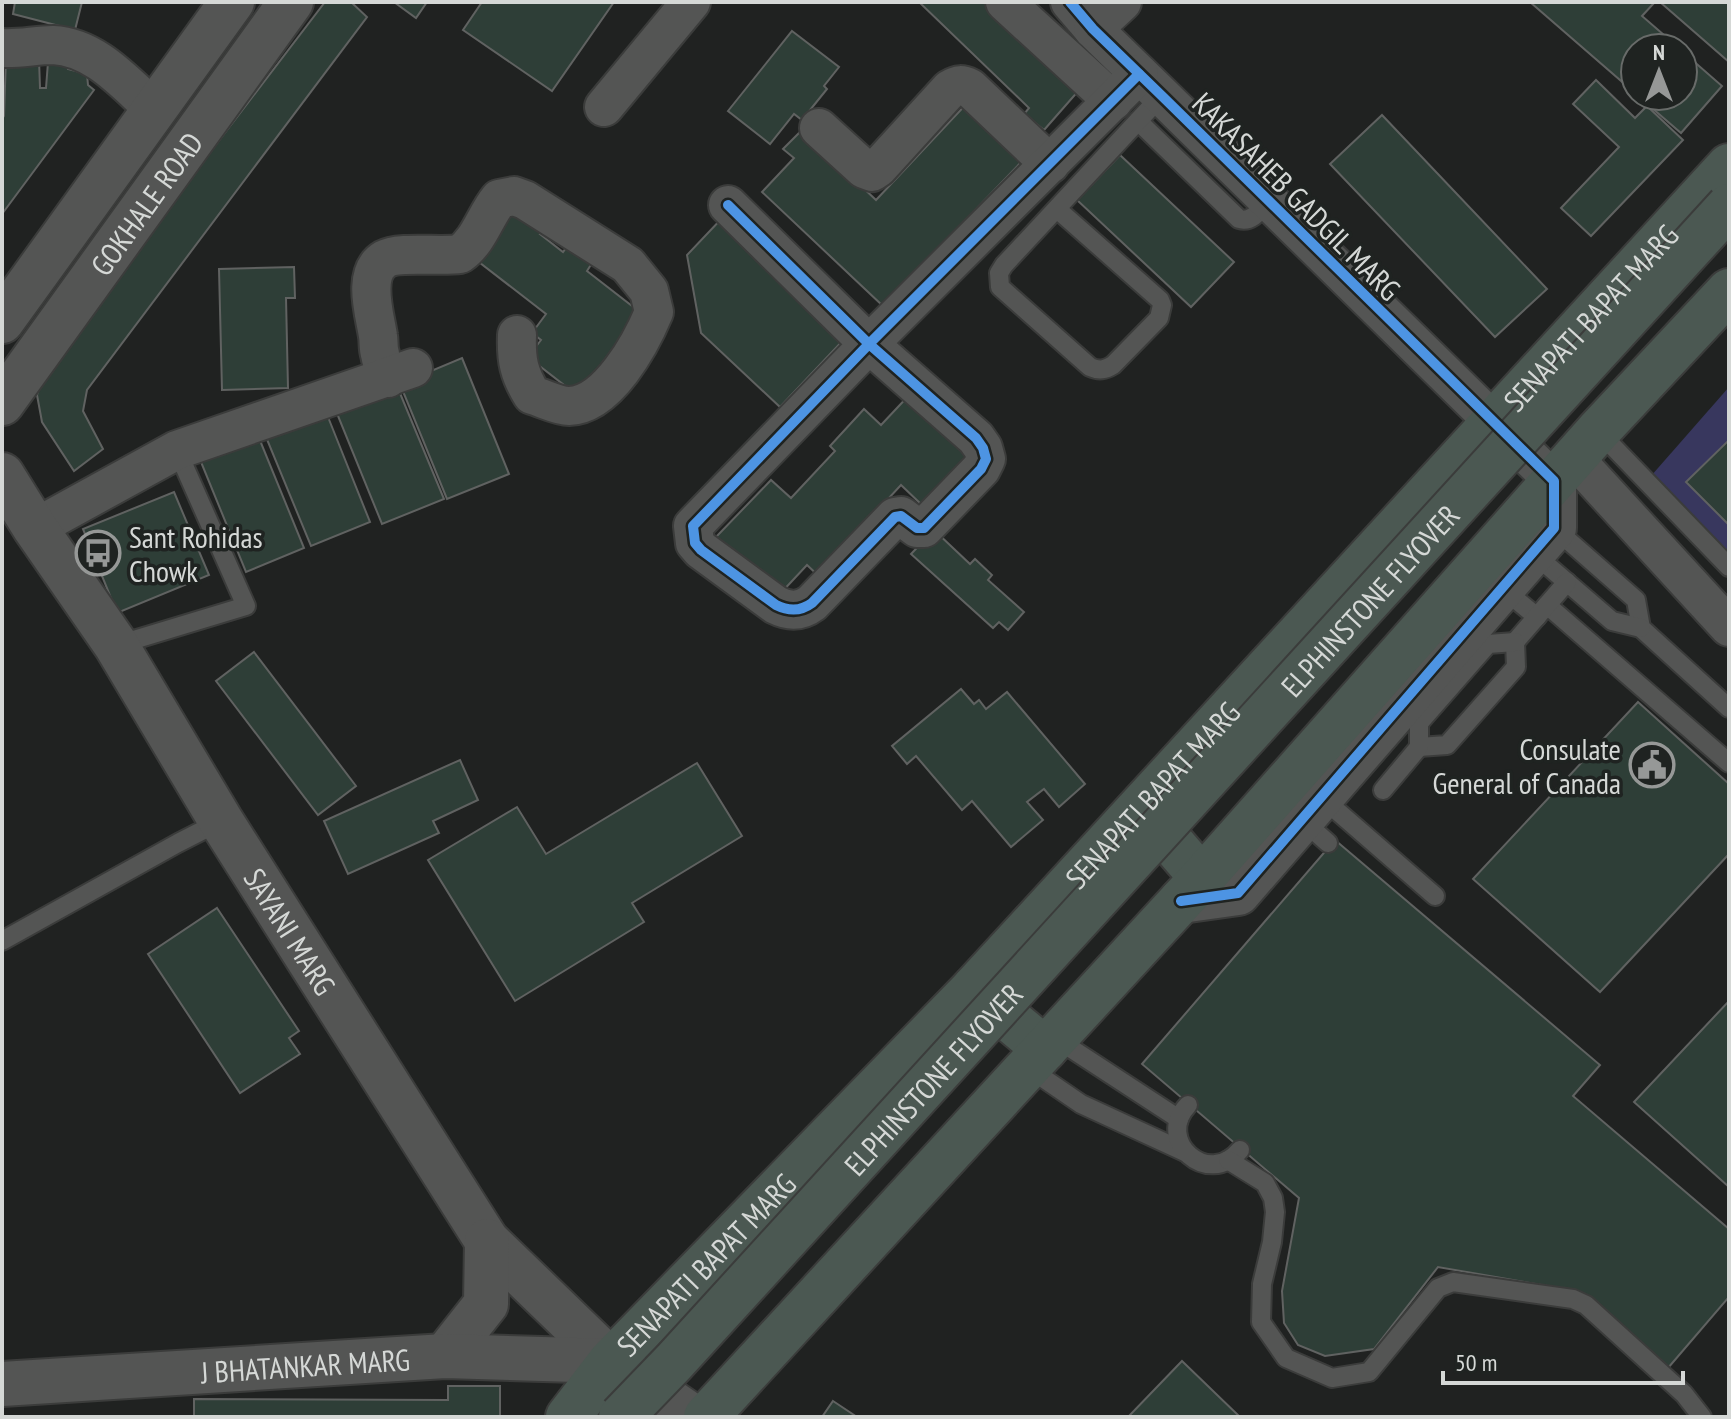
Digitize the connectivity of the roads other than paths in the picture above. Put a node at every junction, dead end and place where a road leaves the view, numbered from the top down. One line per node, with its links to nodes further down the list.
1 (232, 2): 10 (main road, GOKHALE ROAD)
2 (291, 2): 22 (main road, GOKHALE ROAD)
3 (1005, 2): 8 (street)
4 (1122, 2): 6 (street)
5 (677, 7): 9 (street)
6 (1082, 16): 8 (street, KAKASAHEB GADGIL MARG)
7 (2, 48): 10 (street)
8 (1138, 98): 12 (street); 16 (lane); 23 (street, KAKASAHEB GADGIL MARG)
9 (604, 107)
10 (154, 109): 19 (main road, GOKHALE ROAD)
11 (819, 128): 12 (street)
12 (1050, 164): 21 (street)
13 (1729, 166): 23 (main road, SENAPATI BAPAT MARG)
14 (728, 205): 21 (street)
15 (1729, 206): 55 (main road, ELPHINSTONE FLYOVER, bridge)
16 (1057, 209): 16 (lane)
17 (1729, 251): 56 (main road, ELPHINSTONE FLYOVER)
18 (1729, 291): 25 (main road)
19 (2, 321)
20 (517, 335): 24 (street)
21 (869, 344): 21 (street)
22 (2, 403)
23 (1493, 423): 25 (street, KAKASAHEB GADGIL MARG); 41 (main road, SENAPATI BAPAT MARG)
24 (177, 450): 27 (street); 36 (lane)
25 (1575, 457): 28 (main road); 29 (lane); 33 (street, KAKASAHEB GADGIL MARG); 44 (main road)
26 (2, 475): 27 (main road, SAYANI MARG)
27 (35, 528): 36 (main road, SAYANI MARG)
28 (1543, 540): 30 (lane); 31 (main road); 34 (lane)
29 (1729, 567)
30 (1567, 582): 32 (lane); 34 (lane)
31 (1502, 588): 32 (lane); 42 (main road)
32 (1542, 611): 35 (lane); 39 (lane)
33 (1729, 627)
34 (1641, 628): 37 (lane)
35 (1515, 642): 38 (lane); 38 (lane)
36 (116, 645): 43 (main road, SAYANI MARG)
37 (1729, 708)
38 (1419, 747): 40 (lane)
39 (1729, 763)
40 (1383, 790)
41 (1141, 807): 44 (main road); 47 (main road, SENAPATI BAPAT MARG)
42 (1317, 820): 44 (main road); 45 (lane)
43 (221, 821): 46 (lane); 50 (main road, SAYANI MARG)
44 (1192, 890): 48 (main road)
45 (1435, 896)
46 (2, 941)
47 (973, 989): 48 (main road); 52 (main road, SENAPATI BAPAT MARG)
48 (1042, 1052): 49 (lane); 49 (lane); 58 (main road)
49 (1185, 1152): 59 (lane)
50 (487, 1241): 51 (main road); 52 (main road, SAYANI MARG)
51 (445, 1356): 52 (main road, J BHATANKAR MARG); 53 (main road, J BHATANKAR MARG)
52 (611, 1361): 54 (main road, SENAPATI BAPAT MARG); 57 (main road, SAYANI MARG)
53 (2, 1384)
54 (568, 1417)
55 (621, 1417)
56 (653, 1417)
57 (693, 1417)
58 (706, 1417)
59 (1702, 1417)

